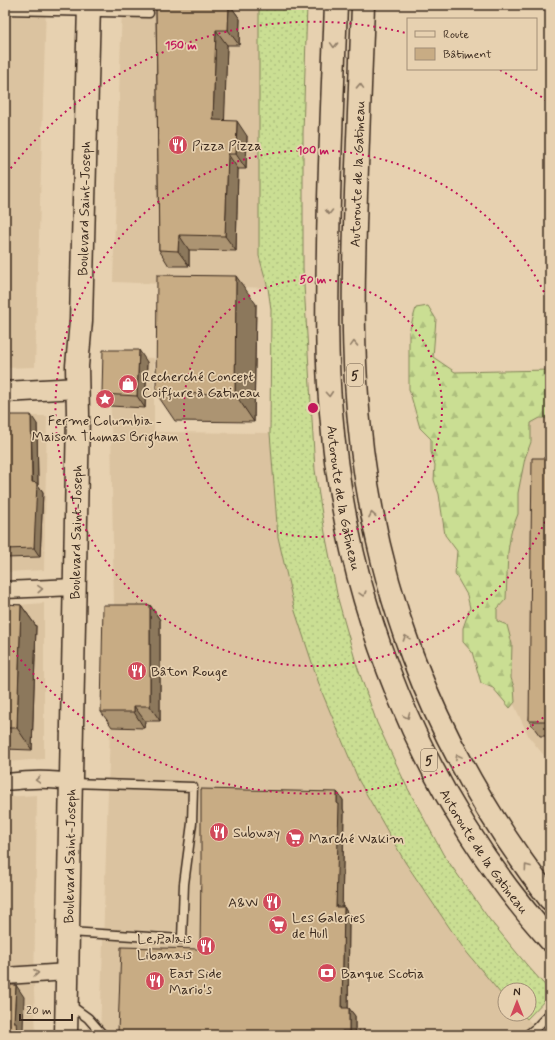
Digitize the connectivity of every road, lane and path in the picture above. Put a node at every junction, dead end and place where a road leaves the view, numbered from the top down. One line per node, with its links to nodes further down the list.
1 (336, 5): 14 (main road, Autoroute de la Gatineau / 5, one-way to 14)
2 (363, 5): 12 (main road, Autoroute de la Gatineau / 5, one-way to 2)
3 (89, 8): 4 (lane); 5 (lane); 6 (main road, Boulevard Saint-Joseph)
4 (5, 10)
5 (149, 13)
6 (78, 388): 7 (street); 8 (main road, Boulevard Saint-Joseph)
7 (5, 392)
8 (75, 587): 9 (street, one-way to 8); 11 (main road, Boulevard Saint-Joseph)
9 (5, 590)
10 (5, 782): 11 (street, one-way to 10)
11 (72, 783): 13 (main road, Boulevard Saint-Joseph); 13 (lane)
12 (550, 898)
13 (68, 932): 15 (main road, Boulevard Saint-Joseph)
14 (550, 940)
15 (68, 972): 16 (street, one-way to 15); 17 (main road, Boulevard Saint-Joseph)
16 (5, 976)
17 (67, 1003): 20 (main road, Boulevard Saint-Joseph); 21 (lane)
18 (550, 1013): 23 (lane)
19 (347, 1030): 22 (path)
20 (66, 1035)
21 (103, 1035)
22 (374, 1035)
23 (527, 1035)

